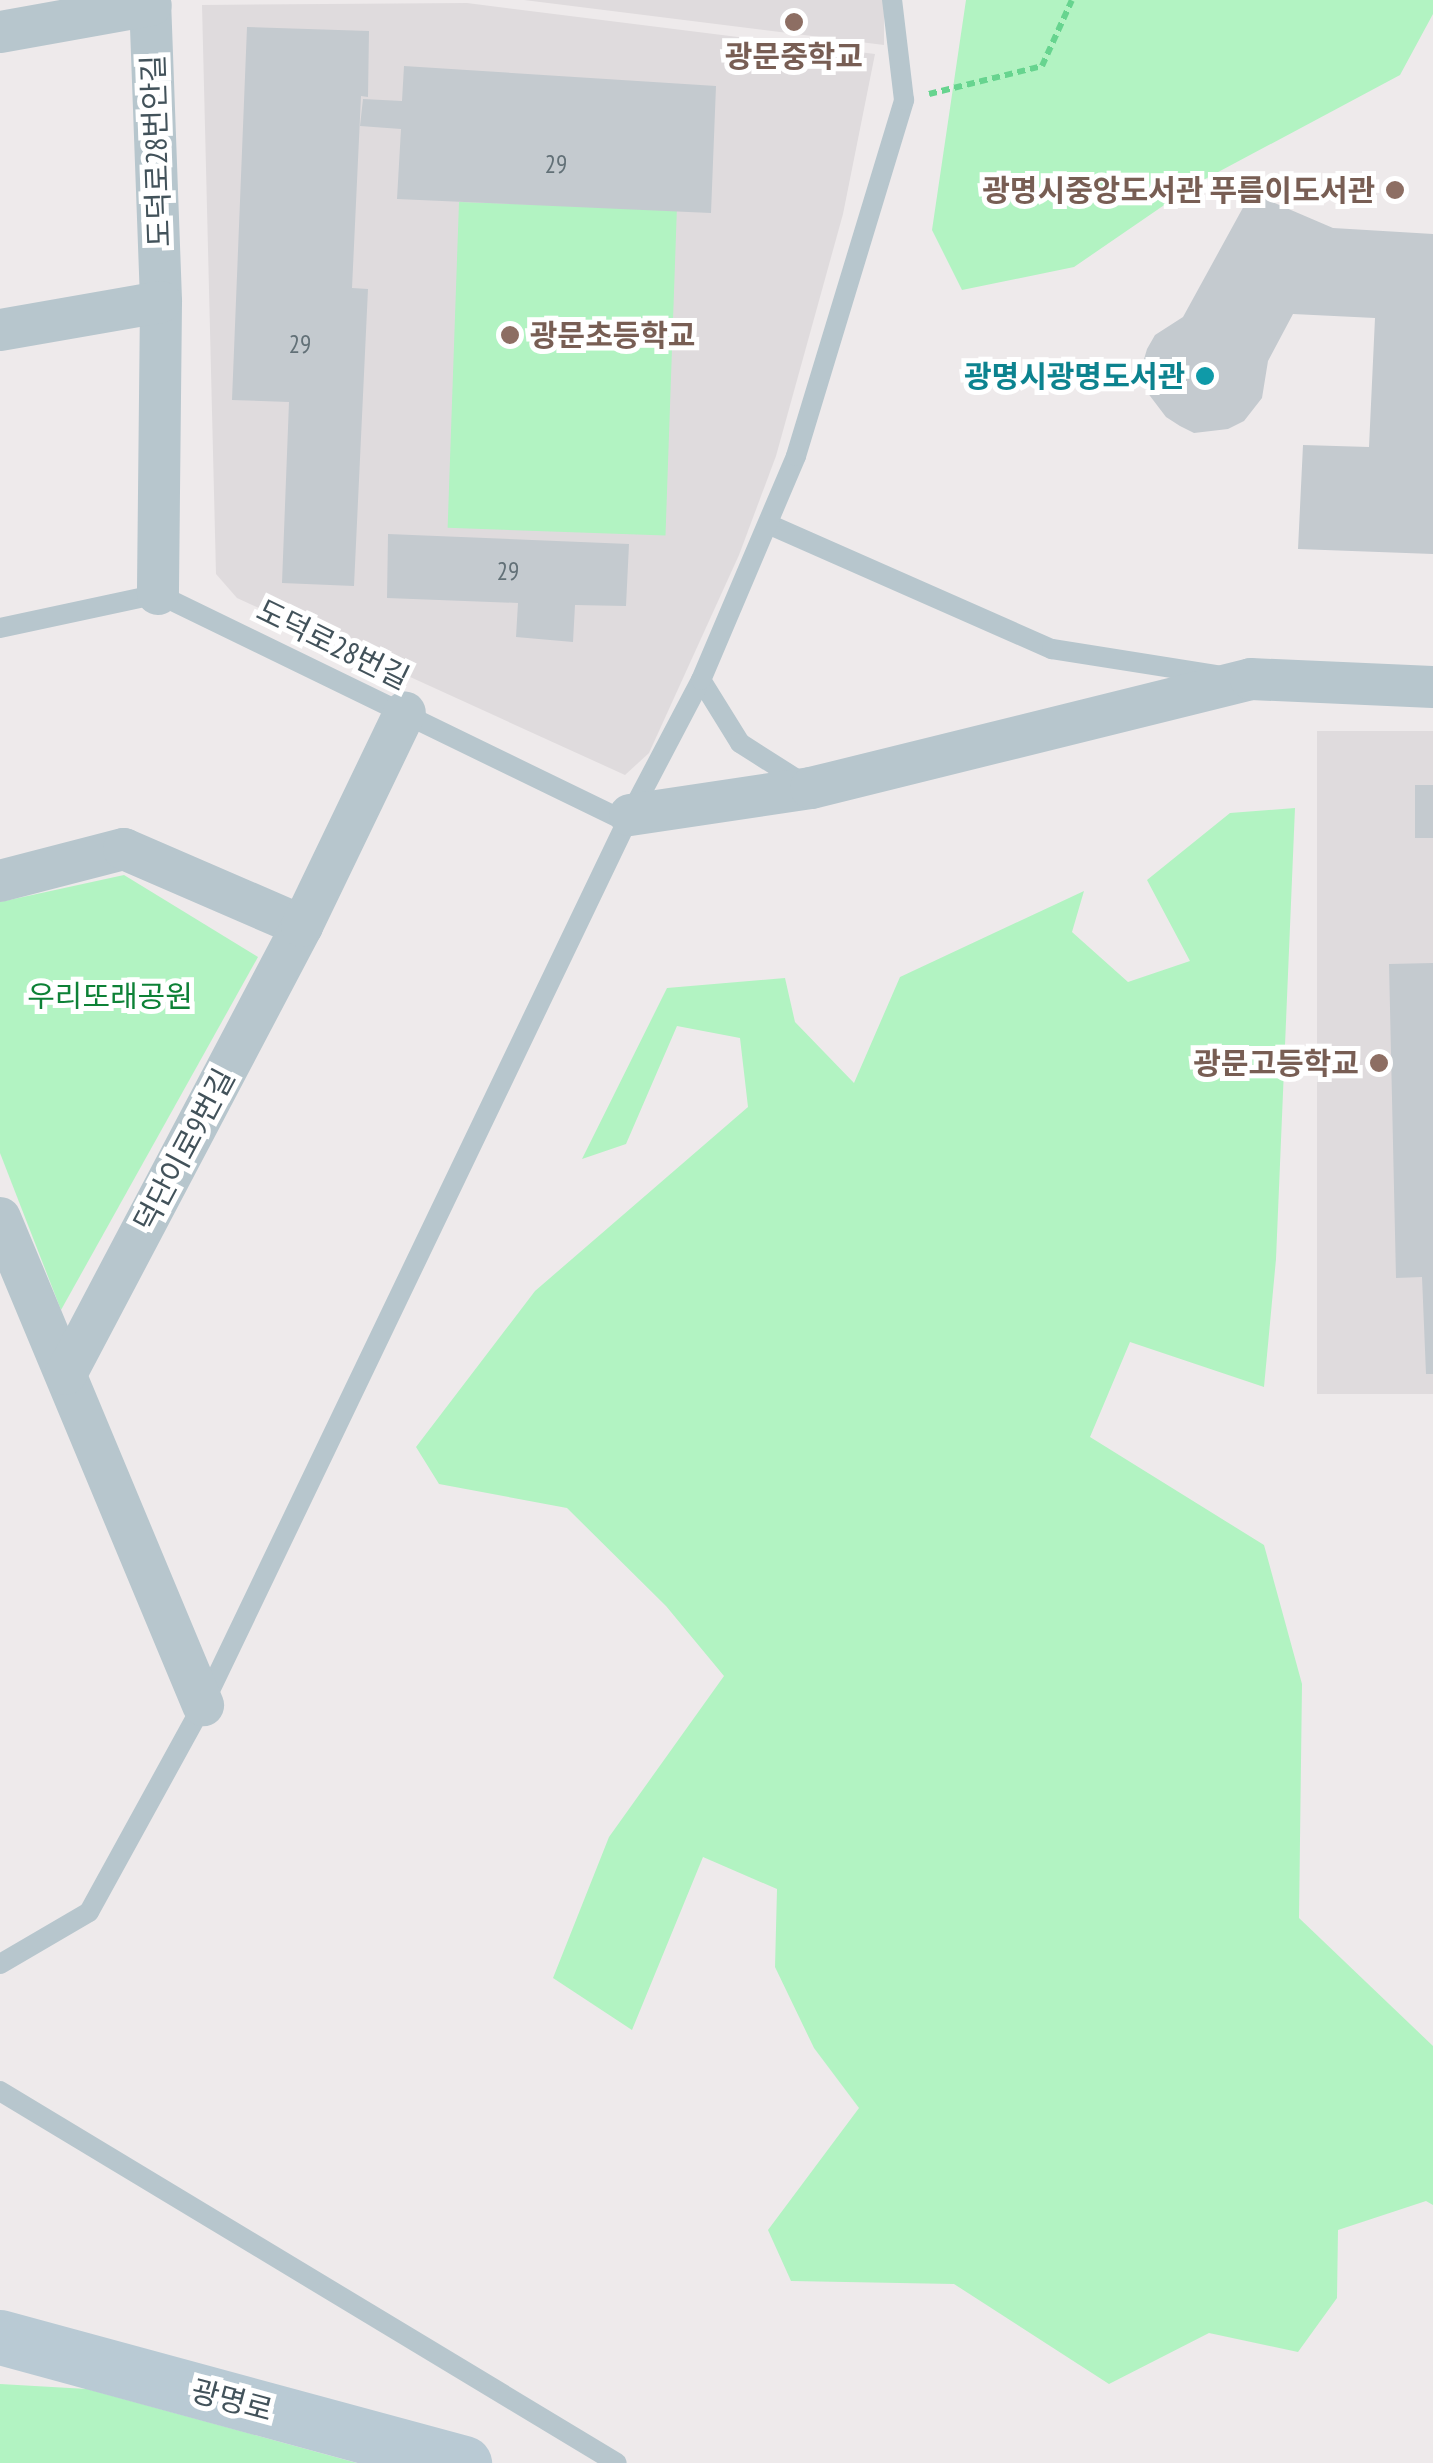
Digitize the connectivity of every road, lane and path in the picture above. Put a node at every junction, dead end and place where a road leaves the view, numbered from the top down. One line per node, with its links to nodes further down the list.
1 (892, 0): 5 (lane)
2 (1072, 0): 5 (path)
3 (150, 3): 4 (street); 6 (street, 도덕로28번안길)
4 (0, 32)
5 (904, 100): 8 (lane)
6 (160, 302): 7 (street); 9 (street, 도덕로28번안길)
7 (0, 330)
8 (768, 524): 11 (lane); 12 (lane)
9 (158, 594): 10 (lane); 14 (lane, 도덕로28번길)
10 (0, 628)
11 (1251, 679): 13 (street); 15 (street)
12 (701, 680): 15 (lane); 16 (lane)
13 (1433, 687)
14 (405, 712): 16 (lane, 도덕로28번길); 18 (street, 덕단이로9번길)
15 (811, 788): 16 (street)
16 (628, 818): 21 (lane)
17 (0, 881): 18 (street)
18 (302, 926): 20 (street, 덕단이로9번길)
19 (0, 1218): 20 (street)
20 (66, 1374): 21 (street)
21 (203, 1705): 22 (lane)
22 (0, 1964)
23 (0, 2091): 28 (lane)
24 (0, 2337): 25 (main road, 광명로)
25 (82, 2359): 26 (main road); 27 (main road, 광명로)
26 (0, 2380)
27 (464, 2463)
28 (617, 2463)

